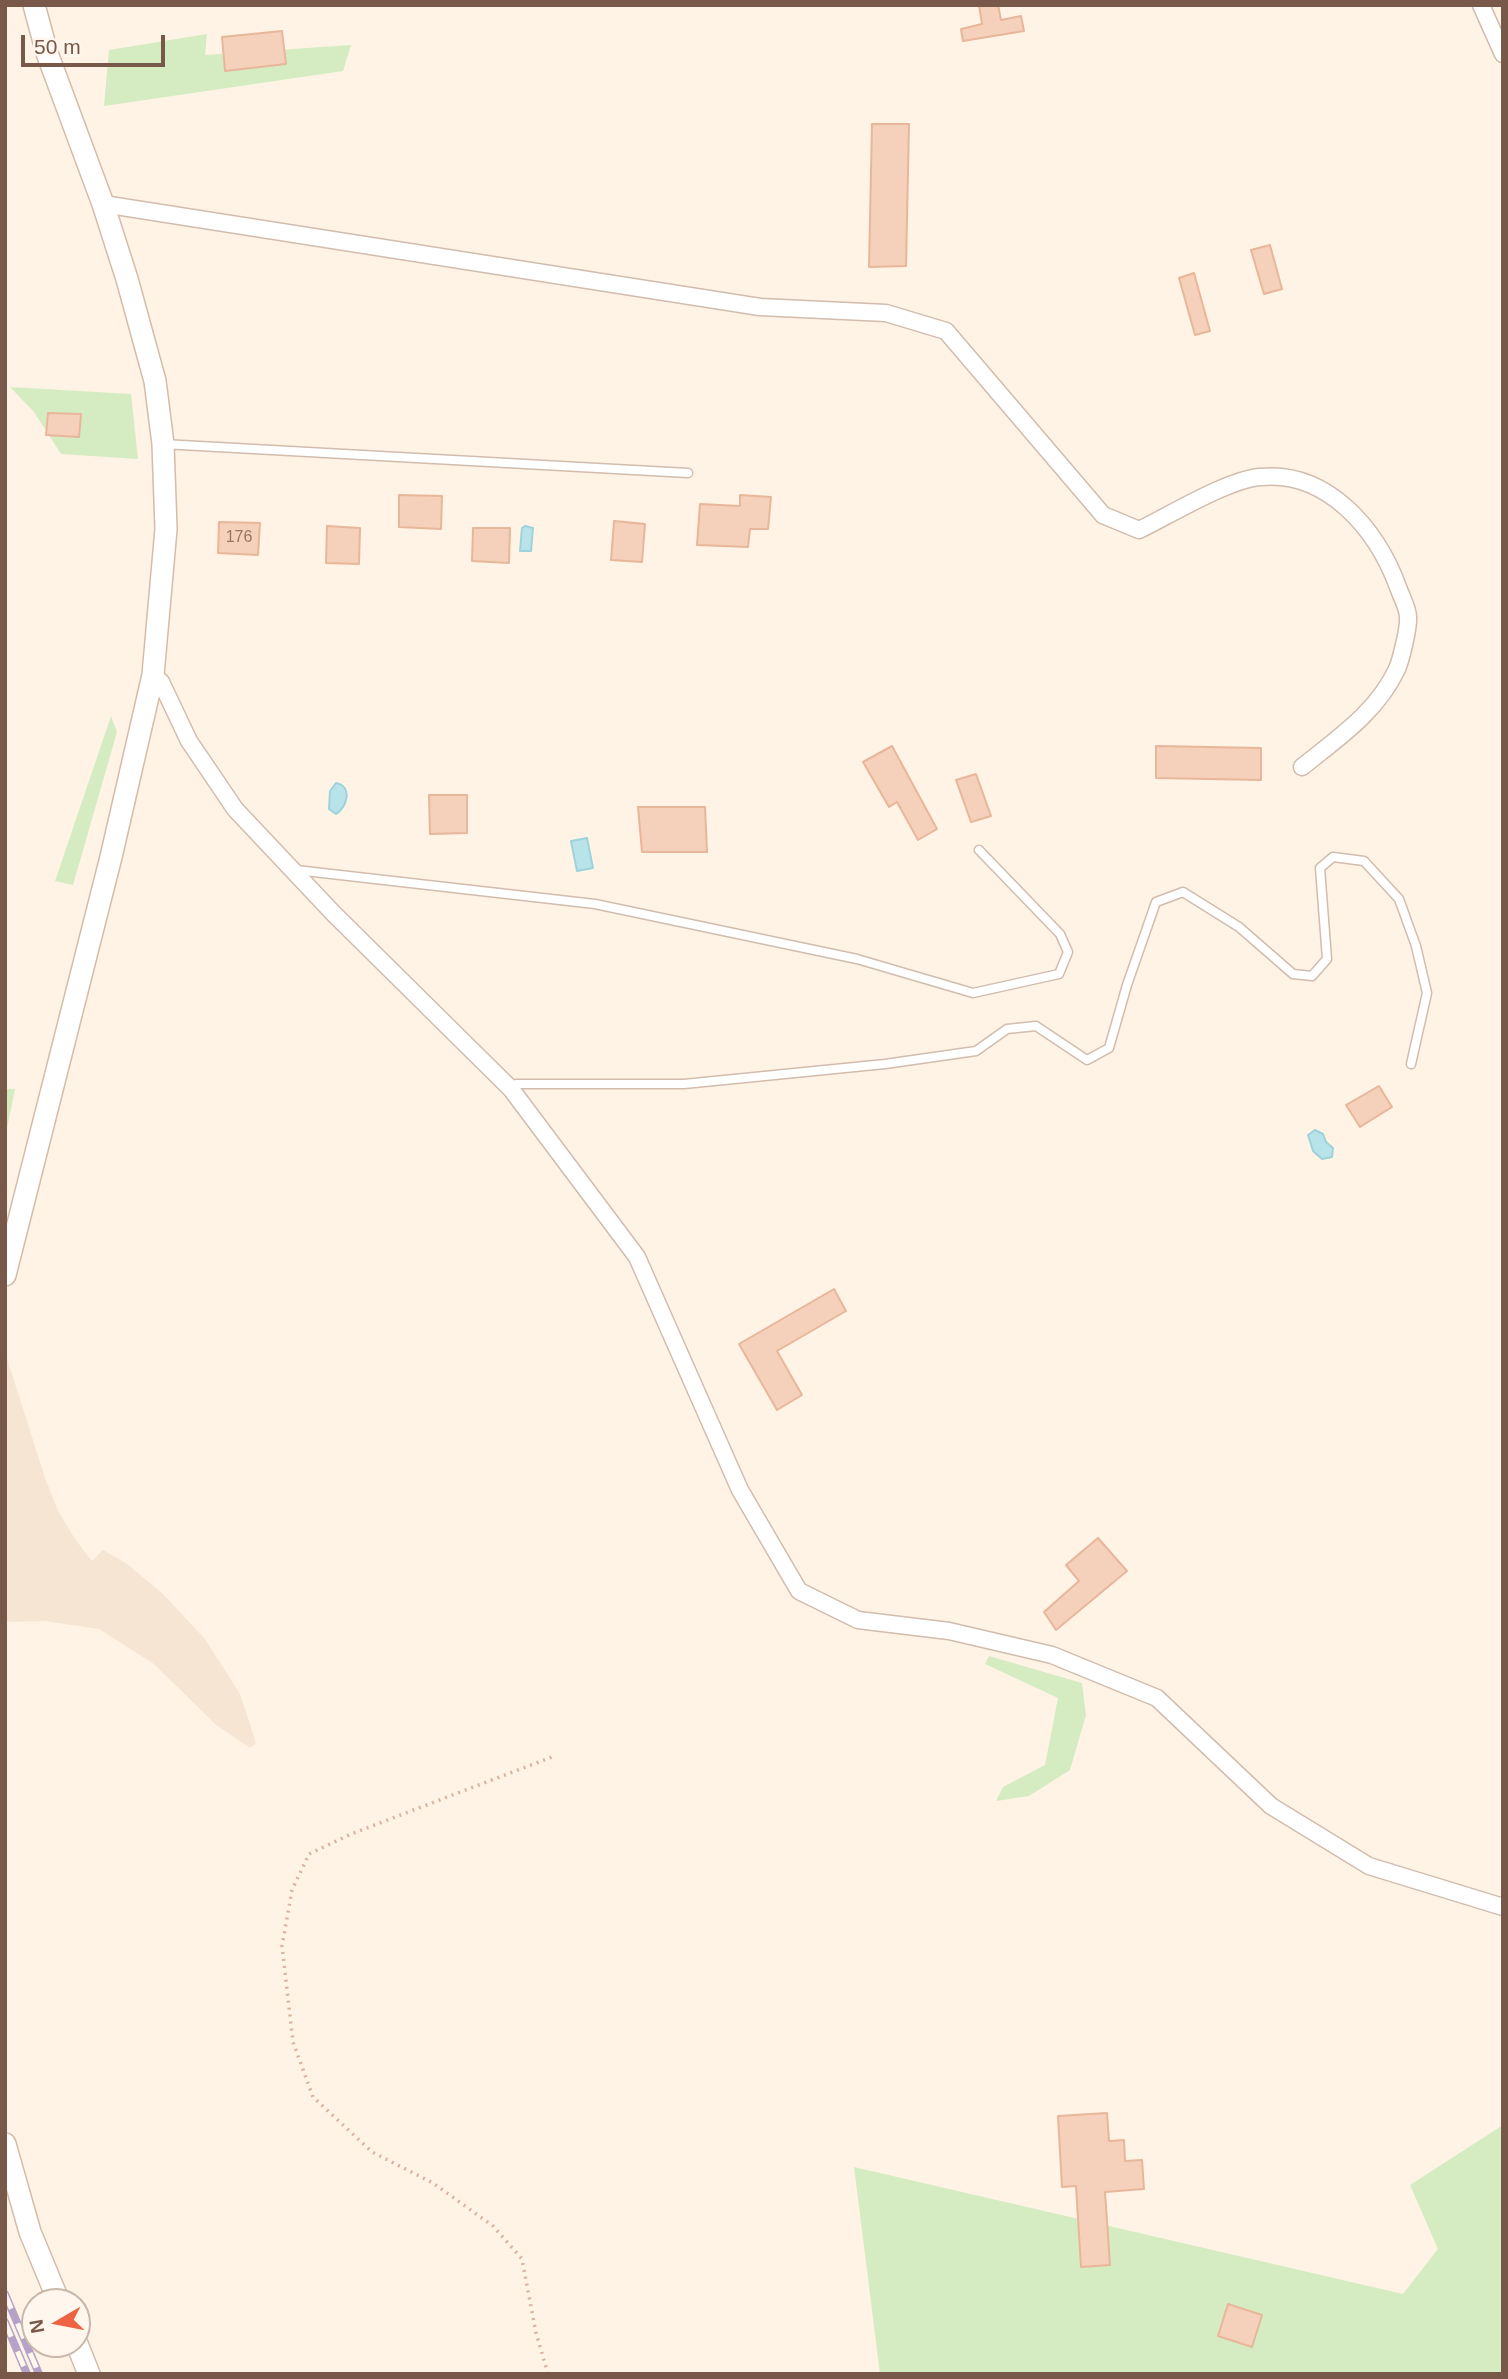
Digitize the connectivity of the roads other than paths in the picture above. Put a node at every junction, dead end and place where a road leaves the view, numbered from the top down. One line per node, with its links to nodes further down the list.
1 (34, 5): 4 (street)
2 (1481, 5): 3 (street)
3 (1503, 54)
4 (103, 204): 5 (street); 8 (street)
5 (163, 444): 6 (lane); 7 (street)
6 (688, 473)
7 (153, 675): 10 (street); 13 (street)
8 (1302, 767)
9 (979, 850): 10 (lane)
10 (293, 870): 12 (street)
11 (1411, 1065): 12 (lane)
12 (511, 1089): 14 (street)
13 (5, 1275)
14 (1503, 1907)
15 (5, 2144): 16 (street)
16 (53, 2288)

